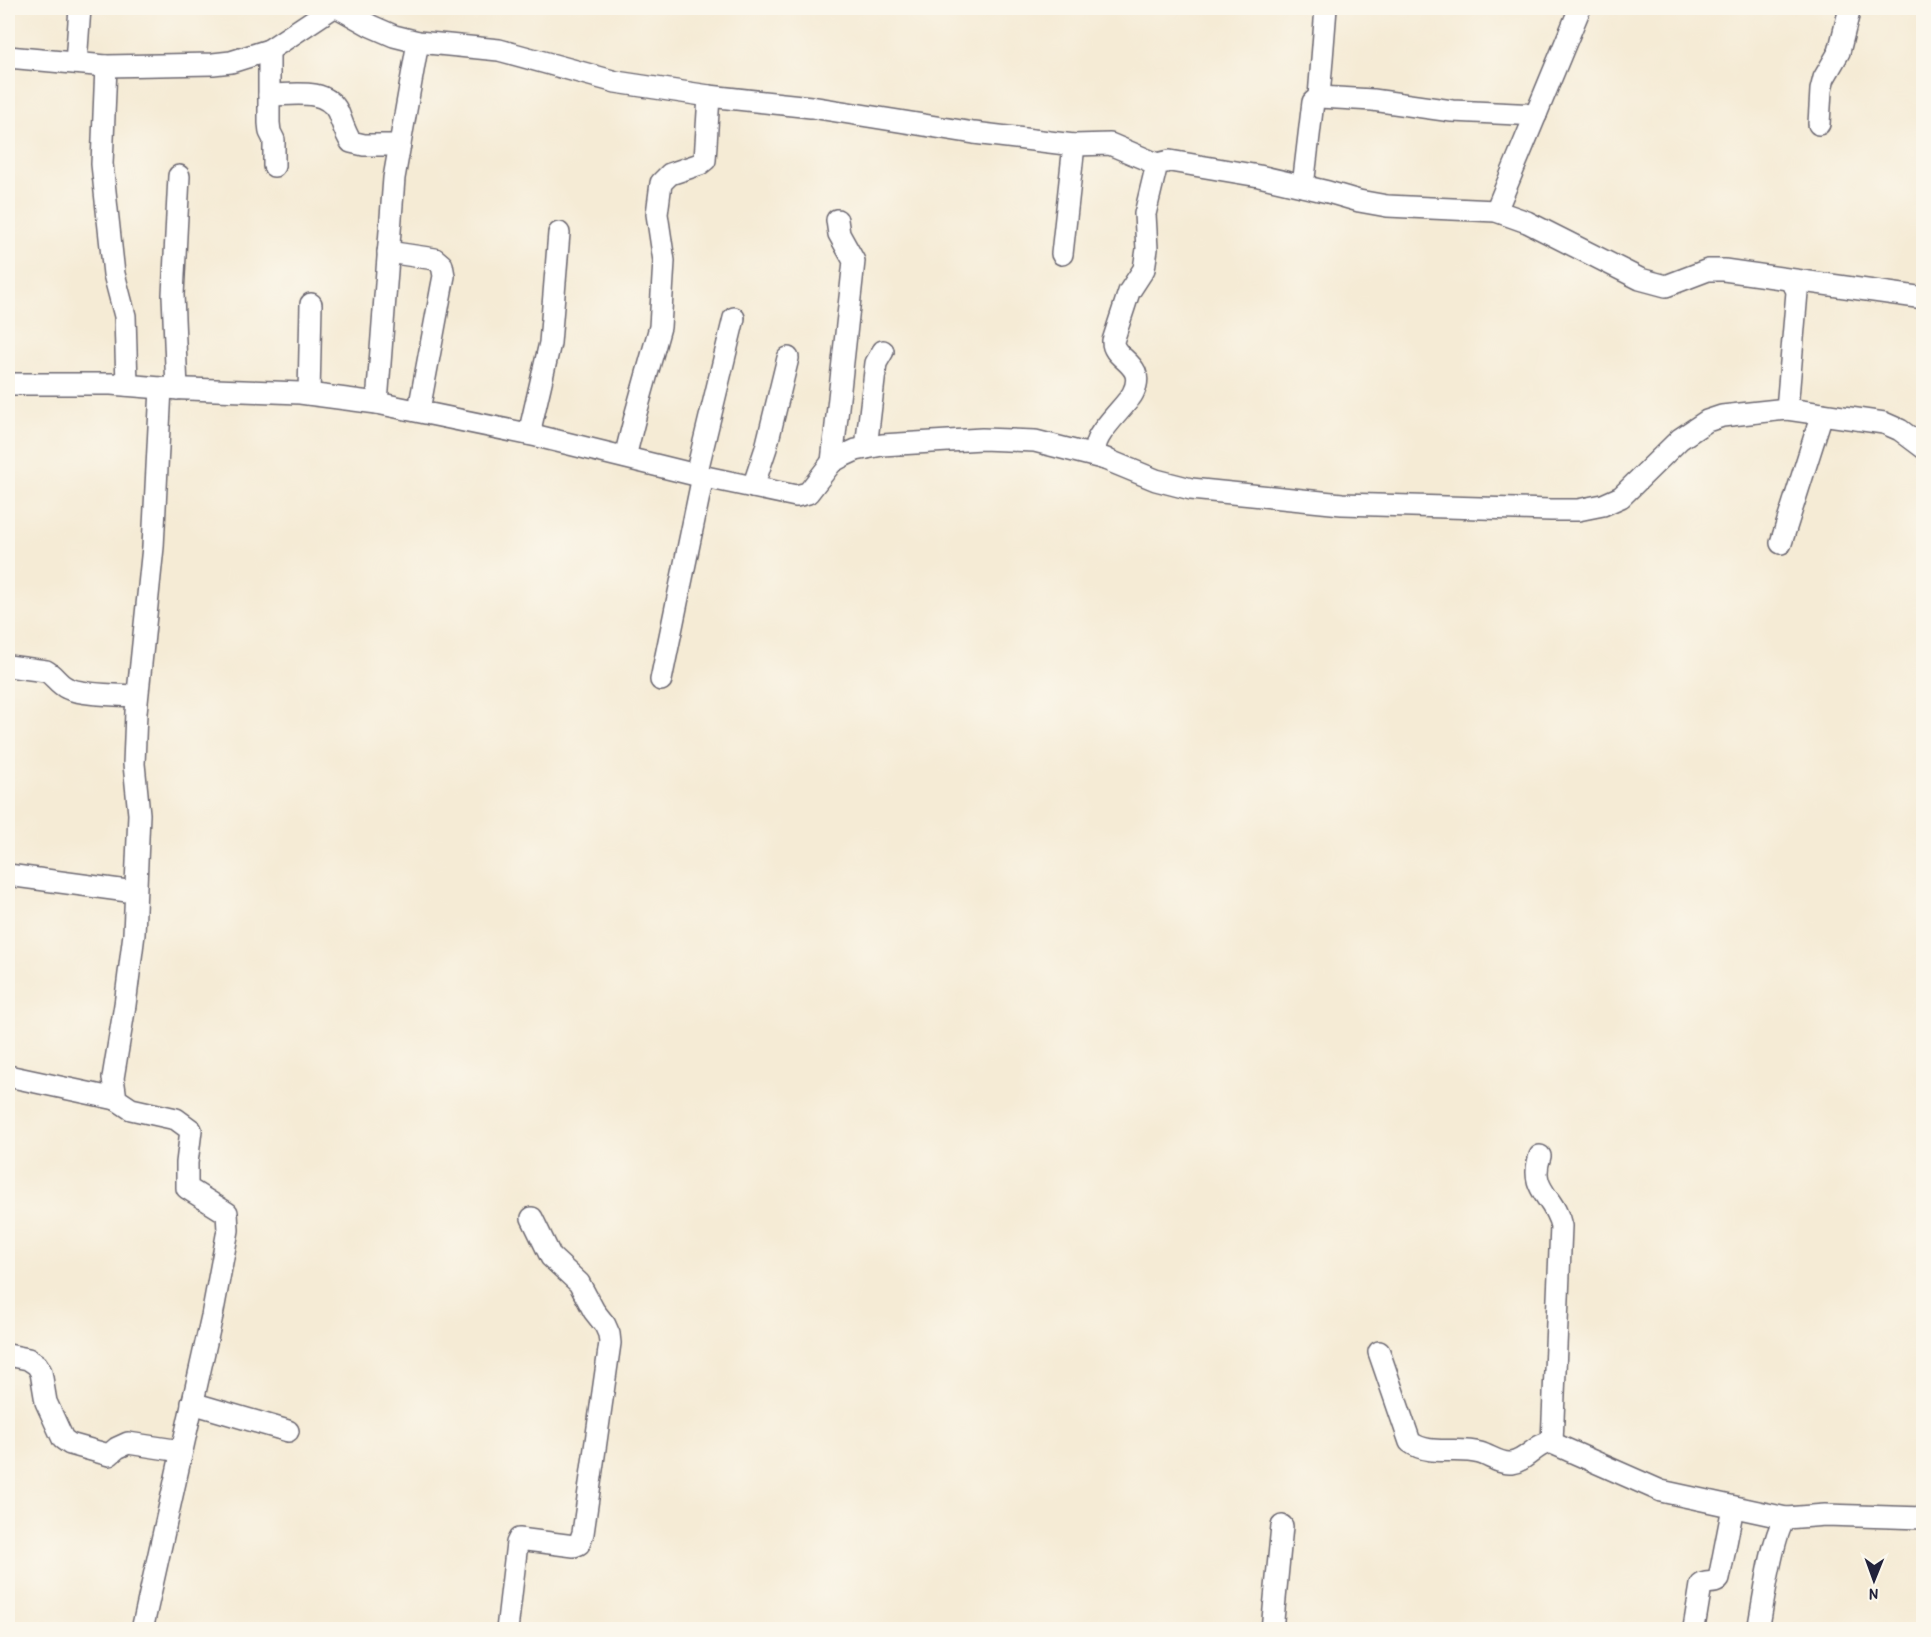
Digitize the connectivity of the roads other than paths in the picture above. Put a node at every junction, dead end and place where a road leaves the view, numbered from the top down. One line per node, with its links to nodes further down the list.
1 (80, 8): 8 (street)
2 (1326, 8): 12 (street)
3 (1580, 8): 13 (street)
4 (1850, 8): 14 (street)
5 (418, 42): 6 (street); 11 (street); 16 (street)
6 (269, 50): 9 (street); 10 (street)
7 (8, 57): 8 (street)
8 (76, 63): 9 (street)
9 (106, 66): 33 (street)
10 (269, 94): 16 (street); 18 (street)
11 (709, 96): 15 (street); 43 (street)
12 (1319, 97): 13 (street); 20 (street)
13 (1536, 115): 21 (street)
14 (1819, 124)
15 (1074, 144): 17 (street); 25 (street)
16 (399, 145): 24 (street)
17 (1157, 164): 20 (street); 44 (street)
18 (274, 166)
19 (179, 176): 34 (street)
20 (1304, 186): 21 (street)
21 (1496, 212): 26 (street)
22 (837, 220): 45 (street)
23 (559, 233): 40 (street)
24 (388, 252): 36 (street); 38 (street)
25 (1062, 254)
26 (1789, 280): 27 (street); 37 (street)
27 (1923, 298)
28 (311, 304): 35 (street)
29 (734, 318): 46 (street)
30 (883, 351): 41 (street)
31 (788, 358): 47 (street)
32 (8, 384): 33 (street)
33 (127, 385): 34 (street)
34 (169, 388): 35 (street); 51 (street)
35 (309, 394): 36 (street)
36 (377, 402): 38 (street)
37 (1786, 409): 39 (street); 44 (street)
38 (419, 410): 40 (street)
39 (1822, 414): 42 (street); 48 (street)
40 (529, 434): 43 (street)
41 (866, 448): 44 (street); 45 (street)
42 (1923, 448)
43 (626, 458): 46 (street)
44 (1106, 459)
45 (832, 462): 47 (street)
46 (699, 476): 47 (street); 50 (street)
47 (753, 487)
48 (1780, 543)
49 (8, 666): 51 (street)
50 (661, 680)
51 (137, 696): 53 (street)
52 (8, 875): 53 (street)
53 (135, 892): 55 (street)
54 (8, 1076): 55 (street)
55 (116, 1099): 60 (street)
56 (1540, 1156): 62 (street)
57 (531, 1218): 70 (street)
58 (1379, 1352): 62 (street)
59 (8, 1355): 63 (street)
60 (192, 1402): 61 (street); 63 (street)
61 (288, 1431)
62 (1552, 1443): 64 (street)
63 (181, 1451): 69 (street)
64 (1734, 1507): 65 (street); 68 (street)
65 (1786, 1518): 66 (street); 72 (street)
66 (1923, 1518)
67 (1282, 1526): 71 (street)
68 (1694, 1628)
69 (142, 1629)
70 (507, 1629)
71 (1272, 1629)
72 (1758, 1629)

